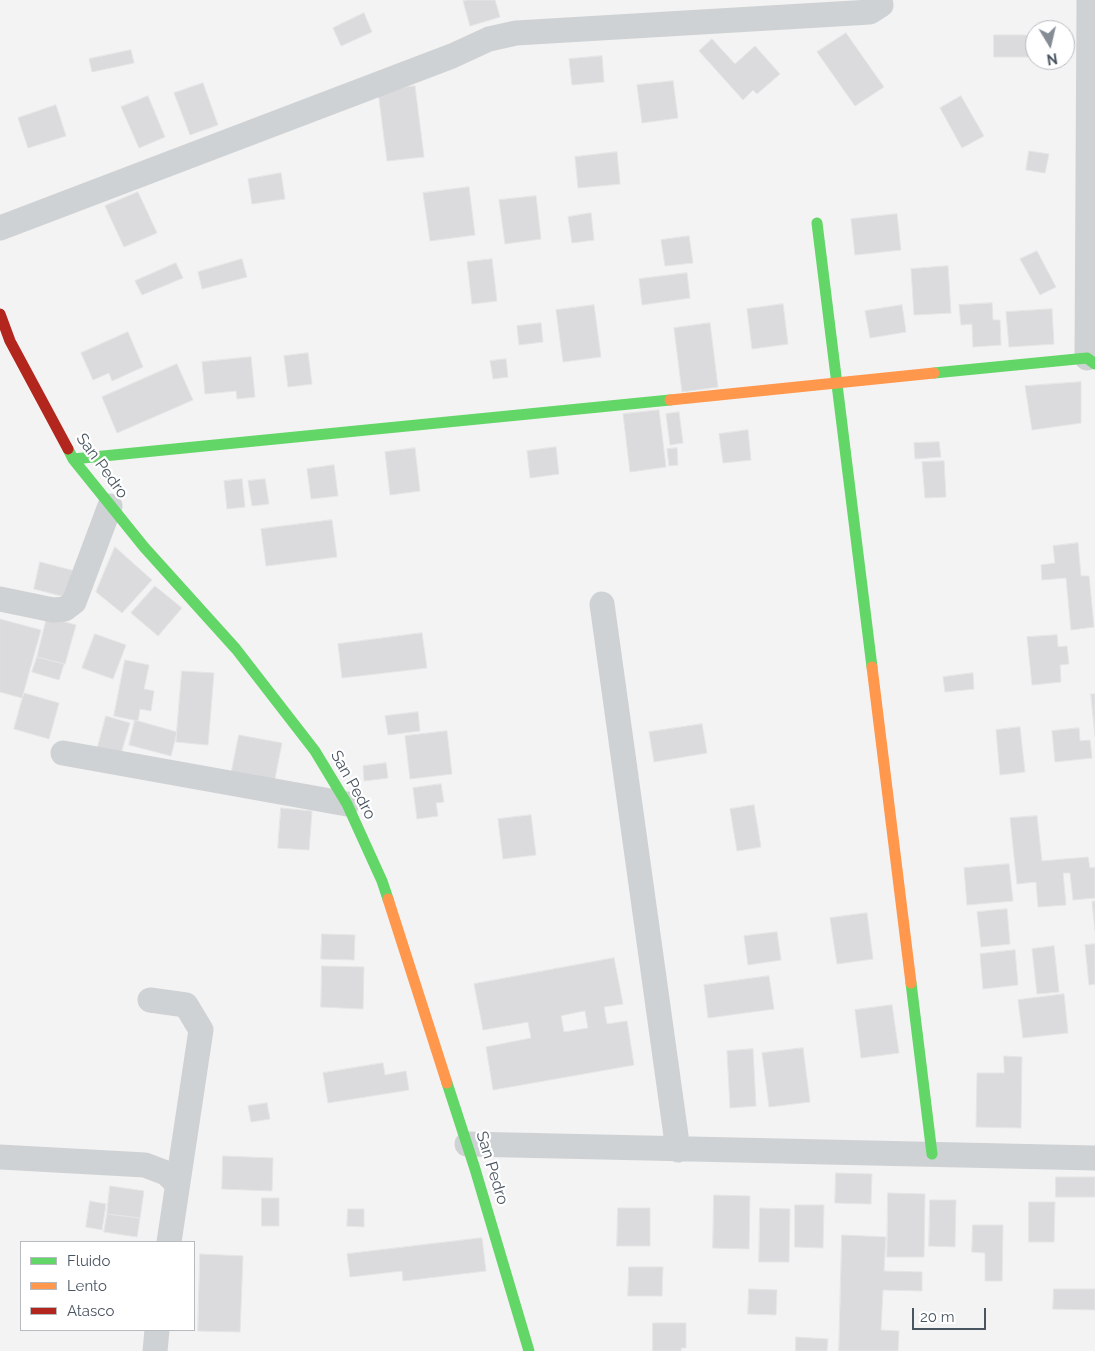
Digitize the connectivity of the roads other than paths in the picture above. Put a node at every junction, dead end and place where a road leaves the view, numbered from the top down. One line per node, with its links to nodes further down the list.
1 (880, 0): 4 (street)
2 (1089, 0): 6 (street)
3 (818, 223): 7 (street)
4 (0, 228)
5 (0, 314): 8 (street, San Pedro)
6 (1091, 361): 7 (street)
7 (836, 384): 8 (street); 17 (street)
8 (73, 459): 9 (street, San Pedro)
9 (110, 506): 10 (street); 13 (street, San Pedro)
10 (0, 599)
11 (602, 604): 16 (street)
12 (63, 753): 13 (street)
13 (347, 804): 15 (street, San Pedro)
14 (150, 1000): 20 (street)
15 (467, 1144): 16 (street); 24 (street, San Pedro)
16 (678, 1150): 17 (street)
17 (932, 1154): 19 (street)
18 (0, 1156): 20 (street)
19 (1095, 1158)
20 (177, 1184): 21 (street)
21 (169, 1241)
22 (157, 1331): 23 (street)
23 (154, 1351)
24 (529, 1351)

